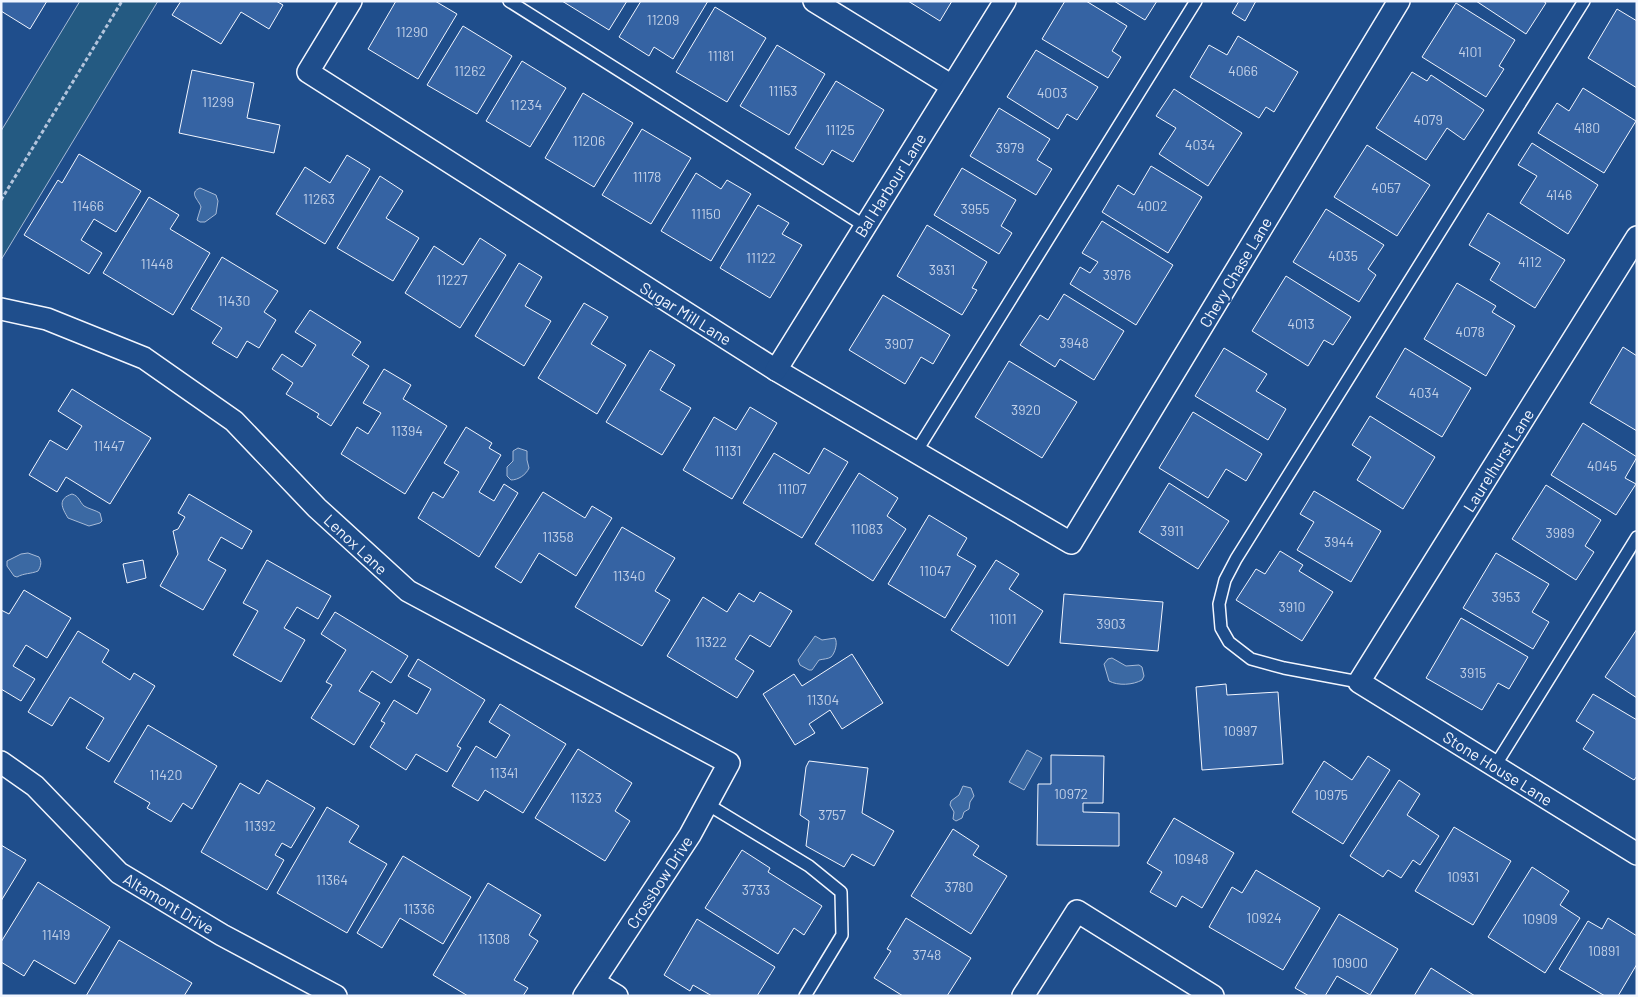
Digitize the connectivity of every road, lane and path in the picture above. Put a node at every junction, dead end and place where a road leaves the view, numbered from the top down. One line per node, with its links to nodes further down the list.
1 (122, 1): 10 (path)
2 (351, 1): 14 (street, Sugar Mill Lane)
3 (509, 1): 11 (lane)
4 (814, 1): 9 (street)
5 (1005, 1): 9 (street, Bal Harbour Lane)
6 (1196, 1): 15 (lane)
7 (1584, 1): 18 (lane)
8 (1398, 2): 17 (street, Chevy Chase Lane)
9 (952, 86): 11 (street, Bal Harbour Lane)
10 (1, 200)
11 (865, 226): 14 (street, Bal Harbour Lane)
12 (1637, 237): 18 (street, Laurelhurst Lane)
13 (1, 309): 20 (street, Lenox Lane)
14 (776, 370): 15 (street, Sugar Mill Lane)
15 (916, 452): 17 (street, Sugar Mill Lane)
16 (1637, 538): 21 (lane)
17 (1071, 543)
18 (1359, 682): 21 (street, Stone House Lane)
19 (1, 762): 25 (street, Altamont Drive)
20 (729, 764): 22 (street, Crossbow Drive)
21 (1495, 766): 23 (street, Stone House Lane)
22 (707, 804): 24 (street, Crossbow Drive); 27 (lane)
23 (1637, 854)
24 (589, 989): 26 (street)
25 (336, 996)
26 (616, 996)
27 (805, 996)
28 (1023, 996): 29 (street)
29 (1214, 996)

